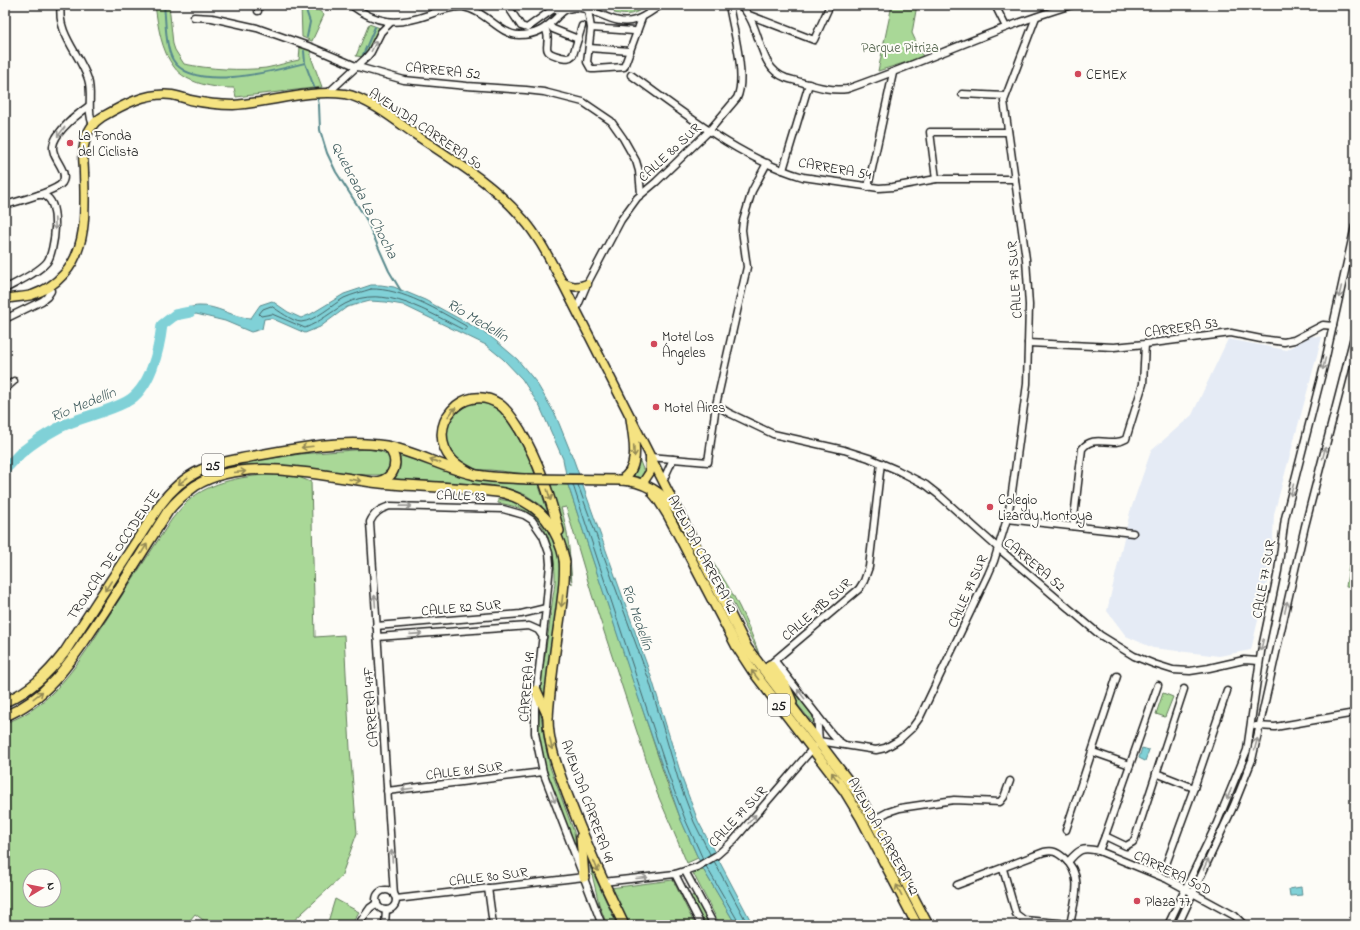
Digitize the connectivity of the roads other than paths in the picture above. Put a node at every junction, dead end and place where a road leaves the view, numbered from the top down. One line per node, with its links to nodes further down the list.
1 (61, 5): 35 (street)
2 (351, 5): 19 (street)
3 (433, 5): 14 (street)
4 (507, 5): 12 (street)
5 (661, 5): 11 (street)
6 (729, 5): 37 (street, CALLE 80 SUR)
7 (740, 5): 15 (street)
8 (830, 5): 15 (street)
9 (995, 5): 22 (street)
10 (1072, 5): 17 (street)
11 (654, 8): 18 (street)
12 (564, 10): 13 (street); 20 (street)
13 (588, 10): 18 (street); 23 (street)
14 (433, 13): 19 (street); 20 (street)
15 (749, 15): 31 (street)
16 (194, 17): 28 (street, CARRERA 52)
17 (1036, 17): 22 (street); 34 (street, CALLE 79 SUR)
18 (642, 18): 24 (street)
19 (390, 22): 28 (street, one-way to 19)
20 (547, 26): 25 (street); 25 (street)
21 (582, 26): 25 (street)
22 (1006, 27): 29 (street)
23 (592, 28): 24 (street); 26 (street)
24 (637, 32): 27 (street)
25 (578, 39)
26 (589, 48): 27 (street); 27 (street)
27 (630, 51)
28 (358, 67): 32 (street); 44 (street, CARRERA 52)
29 (893, 73): 31 (street); 43 (street)
30 (631, 75): 37 (street, CARRERA 54)
31 (809, 84): 40 (street)
32 (325, 93): 36 (main road, AVENIDA CARRERA 50); 48 (main road, AVENIDA CARRERA 50)
33 (962, 94): 34 (street)
34 (1005, 96): 38 (street, CALLE 79 SUR)
35 (89, 106): 36 (street); 45 (street, one-way to 45)
36 (93, 125): 50 (main road)
37 (709, 131): 39 (street, CARRERA 54); 44 (street, CALLE 80 SUR)
38 (1008, 132): 41 (street); 42 (street, CALLE 79 SUR)
39 (767, 163): 40 (street, CARRERA 54); 61 (street)
40 (783, 170): 43 (street, CARRERA 54)
41 (936, 179): 42 (street, CARRERA 54); 43 (street, CARRERA 54)
42 (1015, 179): 57 (street, CALLE 79 SUR)
43 (868, 187)
44 (641, 194): 49 (street, CALLE 80 SUR)
45 (38, 195): 46 (street); 51 (street, one-way to 51)
46 (5, 205)
47 (1355, 226): 55 (street, CALLE 77 SUR, one-way to 55)
48 (562, 282): 49 (main road); 53 (main road, AVENIDA CARRERA 50)
49 (587, 284): 53 (street, CALLE 80 SUR)
50 (50, 286): 52 (main road); 54 (street)
51 (5, 289)
52 (5, 298)
53 (576, 310): 62 (main road, AVENIDA CARRERA 50)
54 (5, 319)
55 (1333, 326): 58 (street, CARRERA 53); 84 (street, CALLE 77 SUR, one-way to 84)
56 (1355, 333): 100 (street, CALLE 77 SUR, one-way to 56)
57 (1028, 343): 58 (street, CARRERA 53); 74 (street, CALLE 79 SUR)
58 (1145, 344): 75 (street)
59 (14, 381): 60 (street)
60 (5, 389)
61 (716, 405): 65 (street); 66 (street, CARRERA 52)
62 (631, 418): 64 (main road, AVENIDA CARRERA 50); 68 (highway, one-way to 68)
63 (388, 446): 67 (highway, TRONCAL DE OCCIDENTE / 25, one-way to 63); 70 (highway); 92 (highway, TRONCAL DE OCCIDENTE / 25, one-way to 92)
64 (650, 457): 65 (street); 69 (main road, AVENIDA CARRERA 50); 71 (main road)
65 (672, 459): 69 (street)
66 (881, 463): 78 (street, CARRERA 52); 85 (street, CALLE 79B SUR)
67 (475, 475): 68 (highway, TRONCAL DE OCCIDENTE / 25, bridge); 79 (highway, one-way to 79)
68 (621, 480): 71 (highway, TRONCAL DE OCCIDENTE / 25)
69 (663, 481): 72 (main road, AVENIDA CARRERA 50)
70 (372, 482): 79 (highway, TRONCAL DE OCCIDENTE / 25); 97 (highway, TRONCAL DE OCCIDENTE / 25, one-way to 70)
71 (642, 484): 72 (highway, AVENIDA CARRERA 42 / 25); 94 (highway, AVENIDA CARRERA 42 / 25, one-way to 71)
72 (679, 513): 85 (highway, AVENIDA CARRERA 42 / 25)
73 (372, 518): 77 (street, CALLE 83, one-way to 77); 81 (street, CARRERA 47F, one-way to 73)
74 (1007, 519): 75 (street); 78 (street, CALLE 79 SUR)
75 (1074, 526): 76 (street)
76 (1133, 533)
77 (543, 536): 80 (street, CARRERA 49)
78 (998, 548): 84 (street, CARRERA 52); 101 (street, CALLE 79 SUR)
79 (565, 562): 98 (highway, AVENIDA CARRERA 49 / 25, one-way to 98)
80 (546, 608): 81 (street, CALLE 82 SUR); 83 (street, CARRERA 49)
81 (376, 626): 82 (street, CARRERA 47F)
82 (377, 637): 83 (street, CALLE 82 SUR, one-way to 83); 109 (street, CARRERA 47F)
83 (543, 637): 90 (street, CARRERA 49)
84 (1259, 661): 99 (street, CALLE 77 SUR)
85 (769, 666): 87 (highway, AVENIDA CARRERA 42 / 25); 93 (highway); 96 (street, one-way to 85)
86 (1117, 676): 103 (street)
87 (772, 681): 93 (highway, AVENIDA CARRERA 42 / 25); 94 (highway)
88 (1158, 685): 104 (street)
89 (1184, 689): 106 (street)
90 (536, 690): 98 (highway); 105 (street, CARRERA 49)
91 (1227, 691): 108 (street)
92 (5, 702)
93 (796, 712): 102 (highway, AVENIDA CARRERA 42 / 25)
94 (785, 713): 102 (highway, AVENIDA CARRERA 42 / 25)
95 (1355, 713): 100 (street)
96 (816, 714): 101 (street); 102 (street)
97 (5, 716)
98 (548, 718): 111 (highway, AVENIDA CARRERA 49 / 25, one-way to 111)
99 (1250, 726): 100 (street); 124 (street, CALLE 77 SUR, one-way to 124)
100 (1260, 727): 126 (street, CALLE 77 SUR, one-way to 100)
101 (844, 744): 102 (street, CALLE 79 SUR)
102 (816, 745): 110 (highway, AVENIDA CARRERA 42 / 25); 118 (street, CALLE 79 SUR, one-way to 102); 139 (highway, AVENIDA CARRERA 42 / 25, one-way to 102)
103 (1092, 752): 104 (street); 112 (street)
104 (1130, 765): 113 (street)
105 (543, 772): 109 (street, CALLE 81 SUR, one-way to 109); 120 (street, CARRERA 49, one-way to 120)
106 (1156, 773): 108 (street); 113 (street)
107 (1010, 781): 110 (street)
108 (1194, 788): 116 (street)
109 (388, 791): 128 (street, CARRERA 47F, one-way to 109)
110 (873, 820): 140 (highway, AVENIDA CARRERA 42 / 25)
111 (581, 830): 120 (highway); 121 (highway, AVENIDA CARRERA 49 / 25, one-way to 121)
112 (1066, 830)
113 (1105, 836): 114 (street)
114 (1098, 851): 115 (street, CARRERA 50D); 124 (street, CARRERA 50D)
115 (1068, 862): 117 (street); 131 (street)
116 (1165, 867)
117 (1003, 869): 122 (street); 131 (street)
118 (685, 872): 119 (street, CALLE 79 SUR); 125 (street)
119 (675, 874): 121 (street, CALLE 79 SUR, one-way to 119); 127 (street)
120 (584, 877): 123 (street, CALLE 80 SUR); 135 (street, CARRERA 49)
121 (603, 882): 136 (highway, AVENIDA CARRERA 49 / 25)
122 (958, 885)
123 (488, 888): 128 (street, CALLE 80 SUR); 134 (street)
124 (1185, 889): 126 (street, CARRERA 50D); 141 (street, CALLE 77 SUR)
125 (695, 891): 127 (street); 138 (street)
126 (1193, 893): 142 (street, CALLE 77 SUR); 143 (street, CARRERA 50D)
127 (686, 896): 137 (street)
128 (395, 897): 129 (street); 130 (street)
129 (377, 903): 130 (street); 132 (street)
130 (386, 910): 133 (street)
131 (1070, 924)
132 (358, 925)
133 (385, 925)
134 (493, 925)
135 (602, 925)
136 (624, 925)
137 (701, 925)
138 (714, 925)
139 (917, 925)
140 (928, 925)
141 (1168, 925)
142 (1178, 925)
143 (1244, 925)

